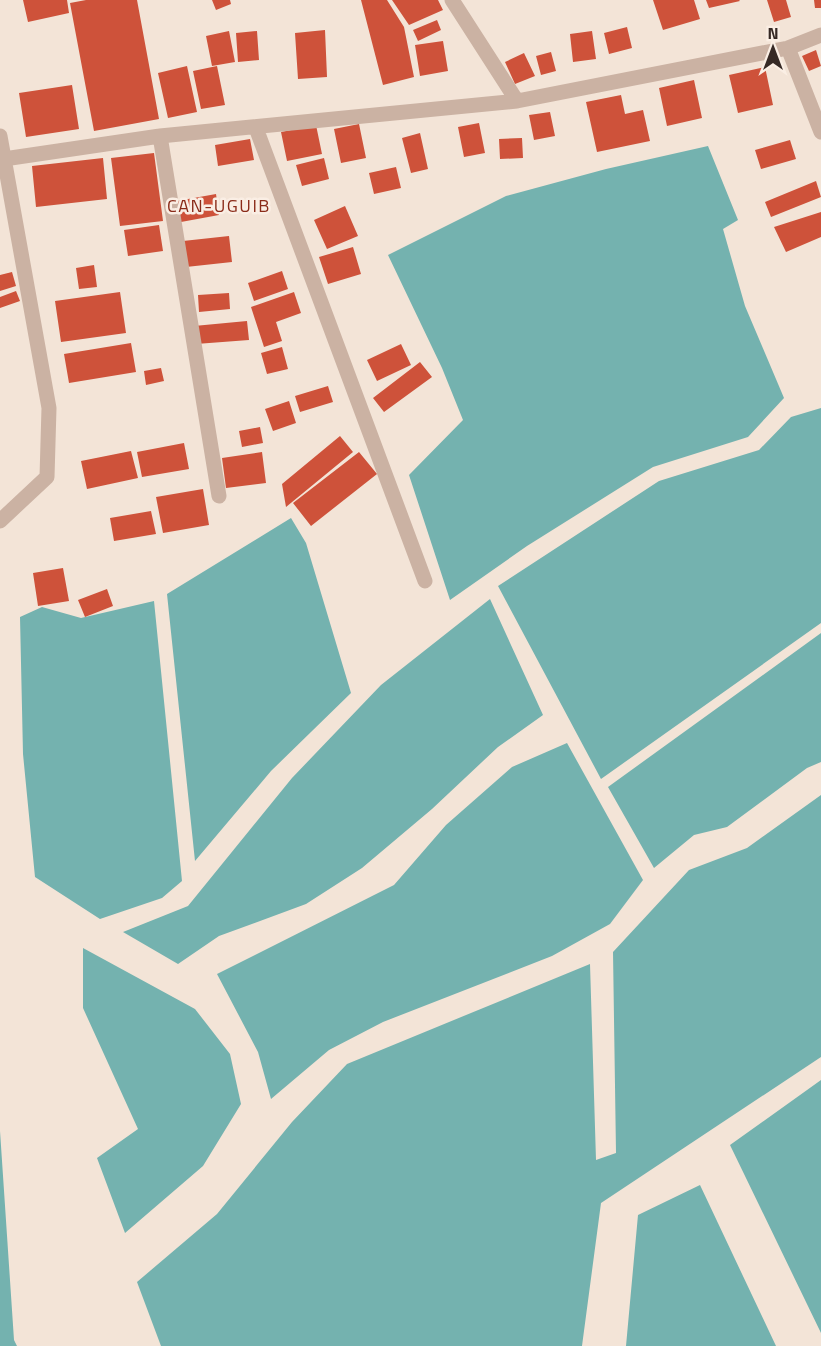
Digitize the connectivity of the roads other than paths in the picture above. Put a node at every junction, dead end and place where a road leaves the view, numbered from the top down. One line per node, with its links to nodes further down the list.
1 (452, 0): 4 (street)
2 (821, 35): 3 (street)
3 (788, 48): 4 (street); 6 (street)
4 (517, 101): 5 (street)
5 (256, 128): 8 (street); 12 (street)
6 (821, 132)
7 (0, 136): 9 (street)
8 (159, 136): 9 (street); 10 (street)
9 (4, 159): 11 (street)
10 (219, 496)
11 (0, 521)
12 (425, 581)

